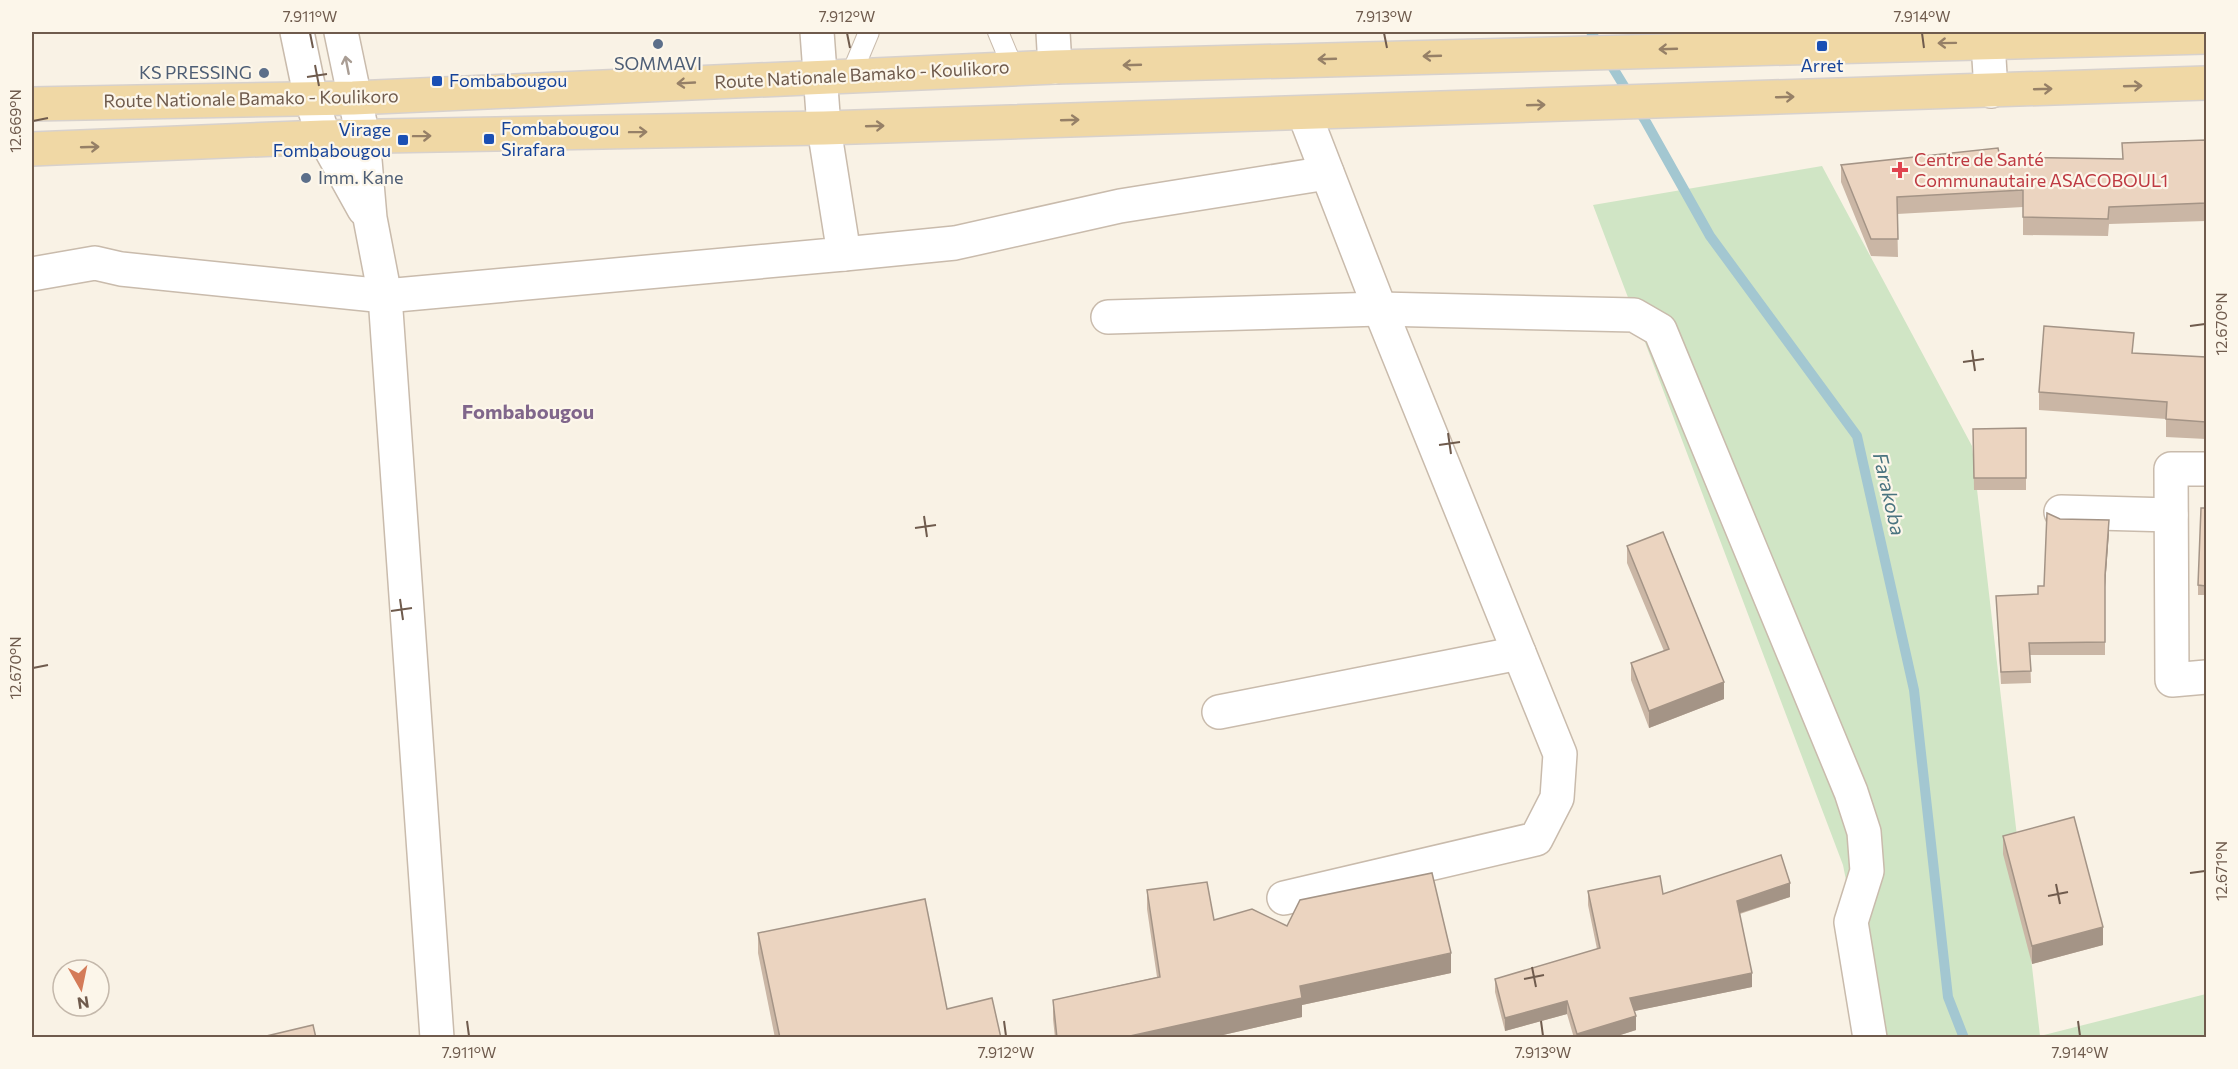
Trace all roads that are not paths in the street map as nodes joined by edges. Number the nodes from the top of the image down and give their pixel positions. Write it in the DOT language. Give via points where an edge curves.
graph roads {
  1 [pos="297,32"];
  2 [pos="341,32"];
  3 [pos="817,32"];
  4 [pos="869,32"];
  5 [pos="998,32"];
  6 [pos="1053,32"];
  7 [pos="1987,37"];
  8 [pos="2206,37"];
  9 [pos="1055,67"];
  10 [pos="1012,68"];
  11 [pos="836,76"];
  12 [pos="2206,83"];
  13 [pos="1991,91"];
  14 [pos="353,98"];
  15 [pos="311,99"];
  16 [pos="32,104"];
  17 [pos="1304,113"];
  18 [pos="824,128"];
  19 [pos="324,137"];
  20 [pos="363,137"];
  21 [pos="32,149"];
  22 [pos="1327,173"];
  23 [pos="370,218"];
  24 [pos="844,254"];
  25 [pos="32,274"];
  26 [pos="385,296"];
  27 [pos="1380,309"];
  28 [pos="1108,317"];
  29 [pos="2206,469"];
  30 [pos="2061,512"];
  31 [pos="2171,515"];
  32 [pos="1519,653"];
  33 [pos="2206,677"];
  34 [pos="1219,712"];
  35 [pos="1284,898"];
  36 [pos="436,1038"];
  37 [pos="1870,1038"];
  1 -- 15 [label="street"];
  14 -- 2 [label="street, one-way"];
  3 -- 11 [label="street"];
  4 -- 11 [label="lane"];
  5 -- 10 [label="lane"];
  6 -- 9 [label="street"];
  7 -- 8 [label="main road, Route Nationale Bamako - Koulikoro"];
  7 -- 9 [label="main road, Route Nationale Bamako - Koulikoro, one-way"];
  7 -- 13 [label="street"];
  9 -- 10 [label="main road, Route Nationale Bamako - Koulikoro"];
  10 -- 11 [label="main road, Route Nationale Bamako - Koulikoro"];
  11 -- 14 [label="main road, Route Nationale Bamako - Koulikoro, one-way"];
  11 -- 18 [label="street"];
  13 -- 12 [label="main road, one-way"];
  17 -- 13 [label="main road, one-way"];
  14 -- 15 [label="main road, Route Nationale Bamako - Koulikoro"];
  14 -- 20 [label="street"];
  15 -- 16 [label="main road, Route Nationale Bamako - Koulikoro"];
  15 -- 19 [label="street"];
  18 -- 17 [label="main road, one-way"];
  17 -- 22 [label="street"];
  20 -- 18 [label="main road, one-way"];
  18 -- 24 [label="street"];
  19 -- 20 [label="main road"];
  21 -- 19 [label="main road, one-way"];
  19 -- 23 [label="street"];
  20 -- 23 [label="street"];
  22 -- 24 [label="street" via="1120,206 955,243"];
  22 -- 27 [label="street"];
  23 -- 26 [label="street"];
  24 -- 26 [label="street"];
  25 -- 26 [label="street" via="95,263 121,269"];
  26 -- 36 [label="street"];
  27 -- 28 [label="street"];
  27 -- 32 [label="street"];
  27 -- 37 [label="street" via="1634,315 1660,330 1851,792 1864,832 1867,871 1851,922"];
  29 -- 31 [label="street" via="2171,469"];
  30 -- 31 [label="street"];
  31 -- 33 [label="street" via="2172,680"];
  32 -- 34 [label="street"];
  32 -- 35 [label="street" via="1560,754 1557,798 1536,839"];
}
